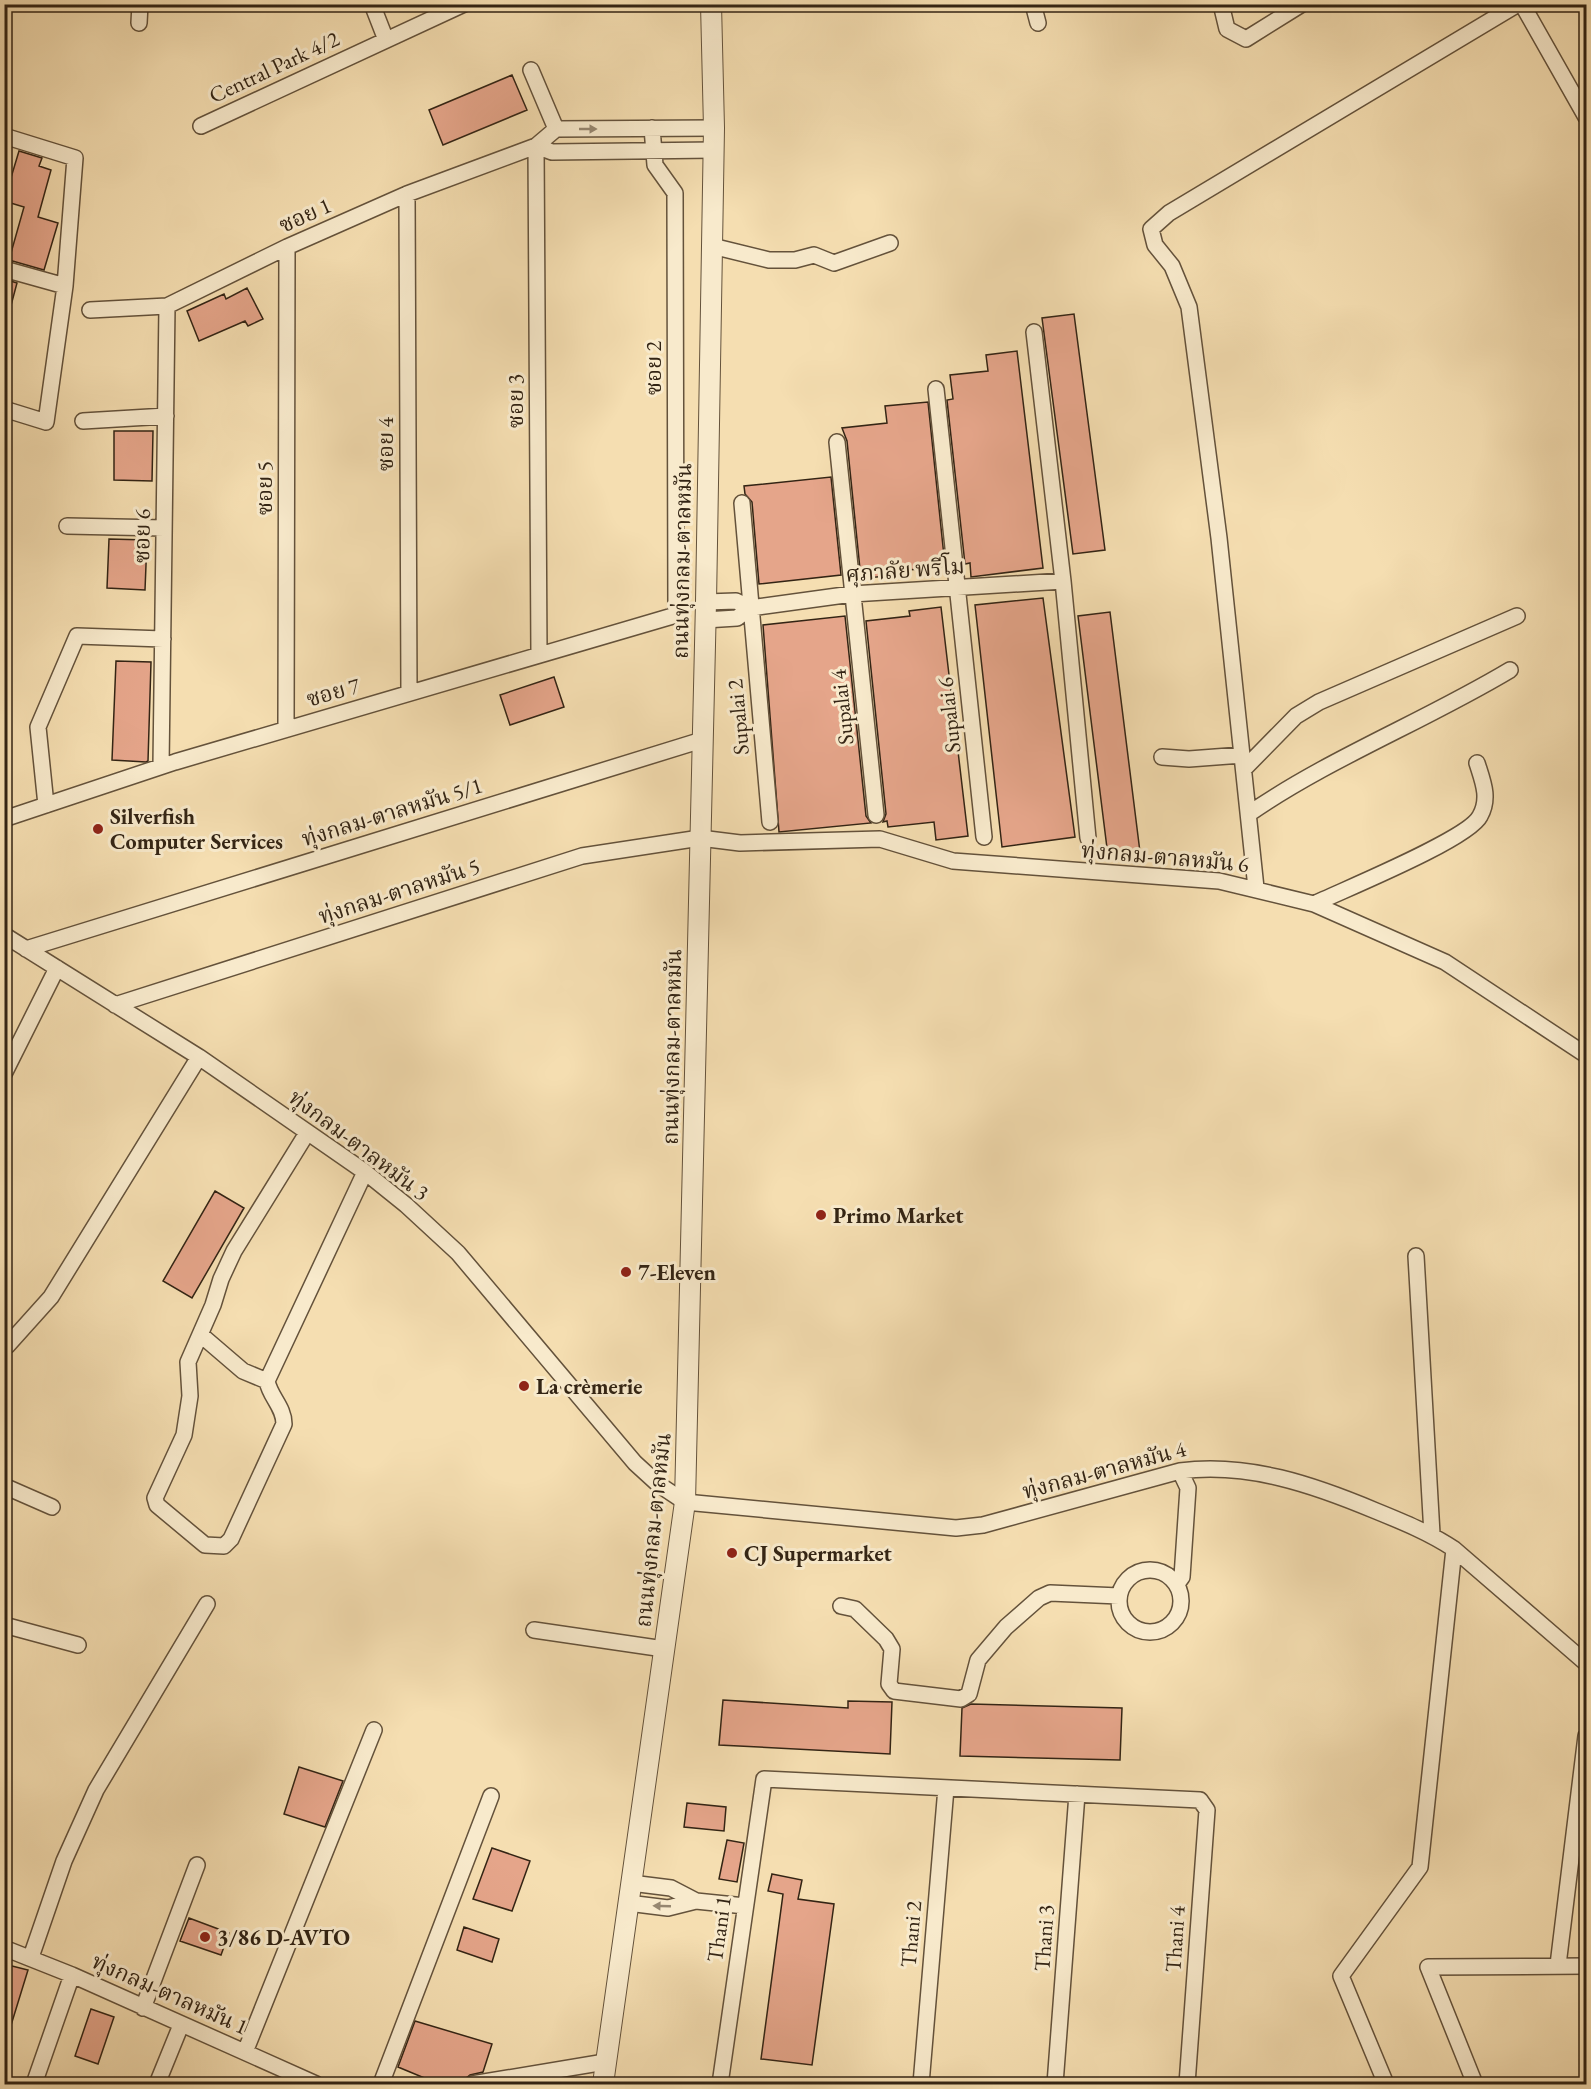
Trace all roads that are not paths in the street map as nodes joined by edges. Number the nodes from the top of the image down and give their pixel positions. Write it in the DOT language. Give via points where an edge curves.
graph roads {
  1 [pos="140,4"];
  2 [pos="372,4"];
  3 [pos="464,4"];
  4 [pos="711,4"];
  5 [pos="1033,4"];
  6 [pos="1221,4"];
  7 [pos="1302,4"];
  8 [pos="1520,4"];
  9 [pos="139,23"];
  10 [pos="1038,23"];
  11 [pos="386,40"];
  12 [pos="531,70"];
  13 [pos="1587,117"];
  14 [pos="201,126"];
  15 [pos="652,128"];
  16 [pos="714,128"];
  17 [pos="555,129"];
  18 [pos="4,136"];
  19 [pos="536,146"];
  20 [pos="654,150"];
  21 [pos="714,150"];
  22 [pos="407,194"];
  23 [pos="890,243"];
  24 [pos="712,246"];
  25 [pos="287,247"];
  26 [pos="4,269"];
  27 [pos="65,286"];
  28 [pos="167,306"];
  29 [pos="90,310"];
  30 [pos="1034,332"];
  31 [pos="936,389"];
  32 [pos="4,409"];
  33 [pos="166,416"];
  34 [pos="83,421"];
  35 [pos="837,442"];
  36 [pos="742,503"];
  37 [pos="67,526"];
  38 [pos="164,528"];
  39 [pos="1063,581"];
  40 [pos="959,589"];
  41 [pos="852,594"];
  42 [pos="750,608"];
  43 [pos="706,611"];
  44 [pos="676,615"];
  45 [pos="1517,616"];
  46 [pos="163,639"];
  47 [pos="539,655"];
  48 [pos="1510,670"];
  49 [pos="409,693"];
  50 [pos="286,729"];
  51 [pos="702,740"];
  52 [pos="1162,757"];
  53 [pos="1243,762"];
  54 [pos="1477,763"];
  55 [pos="161,766"];
  56 [pos="46,805"];
  57 [pos="1250,813"];
  58 [pos="876,815"];
  59 [pos="4,819"];
  60 [pos="770,822"];
  61 [pos="984,837"];
  62 [pos="700,838"];
  63 [pos="1088,838"];
  64 [pos="1256,888"];
  65 [pos="1314,904"];
  66 [pos="4,935"];
  67 [pos="26,949"];
  68 [pos="57,968"];
  69 [pos="115,1005"];
  70 [pos="1587,1055"];
  71 [pos="199,1057"];
  72 [pos="4,1074"];
  73 [pos="307,1133"];
  74 [pos="365,1172"];
  75 [pos="1416,1256"];
  76 [pos="201,1335"];
  77 [pos="7,1346"];
  78 [pos="267,1381"];
  79 [pos="1180,1471"];
  80 [pos="4,1486"];
  81 [pos="685,1502"];
  82 [pos="52,1507"];
  83 [pos="1432,1534"];
  84 [pos="1454,1549"];
  85 [pos="1177,1584"];
  86 [pos="1119,1596"];
  87 [pos="207,1604"];
  88 [pos="841,1606"];
  89 [pos="4,1625"];
  90 [pos="534,1630"];
  91 [pos="78,1645"];
  92 [pos="664,1649"];
  93 [pos="1587,1663"];
  94 [pos="374,1730"];
  95 [pos="1587,1736"];
  96 [pos="946,1788"];
  97 [pos="1077,1794"];
  98 [pos="491,1796"];
  99 [pos="197,1865"];
  100 [pos="631,1883"];
  101 [pos="696,1900"];
  102 [pos="628,1903"];
  103 [pos="745,1906"];
  104 [pos="4,1948"];
  105 [pos="31,1958"];
  106 [pos="1558,1965"];
  107 [pos="1587,1966"];
  108 [pos="72,1975"];
  109 [pos="143,2008"];
  110 [pos="181,2025"];
  111 [pos="245,2052"];
  112 [pos="605,2061"];
  113 [pos="289,2079"];
  114 [pos="34,2085"];
  115 [pos="157,2085"];
  116 [pos="316,2085"];
  117 [pos="381,2085"];
  118 [pos="472,2085"];
  119 [pos="603,2085"];
  120 [pos="720,2085"];
  121 [pos="921,2085"];
  122 [pos="1055,2085"];
  123 [pos="1187,2085"];
  124 [pos="1386,2085"];
  125 [pos="1475,2085"];
  1 -- 9 [label="street"];
  2 -- 11 [label="street"];
  3 -- 11 [label="street, Central Park 4/2"];
  4 -- 16 [label="street, ถนนทุ่งกลม-ตาลหมัน"];
  5 -- 10 [label="street"];
  6 -- 7 [label="street" via="1227,29 1246,39"];
  8 -- 13 [label="street"];
  8 -- 53 [label="street" via="1169,213 1152,229 1155,245 1172,266 1189,306"];
  11 -- 14 [label="street, Central Park 4/2"];
  12 -- 17 [label="street"];
  15 -- 16 [label="street"];
  17 -- 15 [label="street, one-way"];
  15 -- 20 [label="street, ซอย 2"];
  16 -- 21 [label="street, ถนนทุ่งกลม-ตาลหมัน"];
  17 -- 19 [label="street, ซอย 1"];
  18 -- 27 [label="street" via="75,158"];
  19 -- 20 [label="street" via="552,152"];
  19 -- 22 [label="street, ซอย 1"];
  19 -- 47 [label="street, ซอย 3"];
  20 -- 21 [label="street"];
  20 -- 44 [label="street, ซอย 2" via="655,165 675,193"];
  21 -- 24 [label="street, ถนนทุ่งกลม-ตาลหมัน"];
  22 -- 25 [label="street, ซอย 1"];
  22 -- 49 [label="street, ซอย 4"];
  23 -- 24 [label="street" via="834,263 814,255 769,260"];
  24 -- 43 [label="street, ถนนทุ่งกลม-ตาลหมัน"];
  25 -- 28 [label="street, ซอย 1"];
  25 -- 50 [label="street, ซอย 5"];
  26 -- 27 [label="street"];
  27 -- 32 [label="street" via="46,422"];
  28 -- 29 [label="street, ซอย 1"];
  28 -- 33 [label="street, ซอย 6"];
  30 -- 39 [label="street"];
  31 -- 40 [label="street, Supalai 6"];
  33 -- 34 [label="street"];
  33 -- 38 [label="street, ซอย 6"];
  35 -- 41 [label="street, Supalai 4"];
  36 -- 42 [label="street, Supalai 2"];
  37 -- 38 [label="street"];
  38 -- 46 [label="street, ซอย 6"];
  39 -- 40 [label="street, ศุภาลัย พรีโม"];
  39 -- 63 [label="street"];
  40 -- 41 [label="street, ศุภาลัย พรีโม"];
  40 -- 61 [label="street, Supalai 6"];
  41 -- 42 [label="street, ศุภาลัย พรีโม"];
  41 -- 58 [label="street, Supalai 4"];
  42 -- 43 [label="street, ศุภาลัย พรีโม" via="736,602"];
  42 -- 60 [label="street, Supalai 2"];
  43 -- 51 [label="street, ถนนทุ่งกลม-ตาลหมัน"];
  44 -- 47 [label="street, ซอย 7"];
  45 -- 53 [label="street" via="1318,702"];
  46 -- 55 [label="street, ซอย 6"];
  46 -- 56 [label="street" via="77,636 38,727"];
  47 -- 49 [label="street, ซอย 7"];
  48 -- 57 [label="street" via="1455,703 1292,784"];
  49 -- 50 [label="street, ซอย 7"];
  50 -- 55 [label="street, ซอย 7"];
  51 -- 62 [label="street, ถนนทุ่งกลม-ตาลหมัน"];
  51 -- 67 [label="street, ทุ่งกลม-ตาลหมัน 5/1"];
  52 -- 53 [label="street"];
  53 -- 57 [label="street"];
  54 -- 65 [label="street" via="1486,794 1479,819 1470,828"];
  55 -- 56 [label="street, ซอย 7"];
  56 -- 59 [label="street, ซอย 7"];
  57 -- 64 [label="street"];
  62 -- 64 [label="street, ทุ่งกลม-ตาลหมัน 6" via="770,843 880,839 953,861 1219,881"];
  62 -- 69 [label="street, ทุ่งกลม-ตาลหมัน 5" via="582,856"];
  62 -- 81 [label="street, ถนนทุ่งกลม-ตาลหมัน"];
  64 -- 65 [label="street, ทุ่งกลม-ตาลหมัน 6"];
  65 -- 70 [label="street, ทุ่งกลม-ตาลหมัน 6" via="1445,962"];
  66 -- 67 [label="street, ทุ่งกลม-ตาลหมัน 3"];
  67 -- 68 [label="street, ทุ่งกลม-ตาลหมัน 3"];
  68 -- 69 [label="street, ทุ่งกลม-ตาลหมัน 3"];
  68 -- 72 [label="street"];
  69 -- 71 [label="street, ทุ่งกลม-ตาลหมัน 3"];
  71 -- 73 [label="street, ทุ่งกลม-ตาลหมัน 3"];
  71 -- 77 [label="street" via="51,1297"];
  73 -- 74 [label="street, ทุ่งกลม-ตาลหมัน 3"];
  73 -- 76 [label="street" via="234,1251"];
  74 -- 78 [label="street"];
  74 -- 81 [label="street, ทุ่งกลม-ตาลหมัน 3" via="458,1253 635,1462"];
  75 -- 83 [label="street"];
  76 -- 78 [label="street" via="243,1371"];
  76 -- 78 [label="street" via="188,1362 190,1396 184,1435 155,1498 157,1505 205,1545 224,1546 231,1539 284,1424 284,1415"];
  79 -- 81 [label="street, ทุ่งกลม-ตาลหมัน 4" via="983,1526 956,1528"];
  79 -- 83 [label="street, ทุ่งกลม-ตาลหมัน 4" via="1203,1468 1258,1473 1324,1489"];
  79 -- 85 [label="street" via="1188,1488 1182,1576"];
  80 -- 82 [label="street"];
  81 -- 92 [label="street, ถนนทุ่งกลม-ตาลหมัน"];
  83 -- 84 [label="street, ทุ่งกลม-ตาลหมัน 4"];
  84 -- 93 [label="street, ทุ่งกลม-ตาลหมัน 4"];
  84 -- 124 [label="street" via="1420,1867 1341,1976"];
  85 -- 86 [label="street" via="1156,1570 1143,1570 1131,1576"];
  85 -- 86 [label="street" via="1181,1607 1168,1626 1157,1631 1134,1628 1125,1620"];
  86 -- 88 [label="street" via="1050,1593 1039,1598 1006,1627 978,1660 969,1694 961,1700 894,1691 889,1684 892,1649 886,1639 855,1609"];
  87 -- 105 [label="street" via="96,1790 64,1861"];
  89 -- 91 [label="street"];
  90 -- 92 [label="street"];
  92 -- 100 [label="street, ถนนทุ่งกลม-ตาลหมัน"];
  94 -- 111 [label="street"];
  95 -- 106 [label="street"];
  96 -- 97 [label="street"];
  96 -- 103 [label="street, Thani 1" via="764,1779"];
  96 -- 121 [label="street, Thani 2"];
  97 -- 122 [label="street, Thani 3"];
  97 -- 123 [label="street, Thani 4" via="1200,1800 1207,1810"];
  98 -- 117 [label="street"];
  99 -- 109 [label="street"];
  100 -- 101 [label="street" via="671,1888"];
  100 -- 102 [label="street, ถนนทุ่งกลม-ตาลหมัน"];
  101 -- 102 [label="street, one-way" via="668,1908"];
  101 -- 103 [label="street"];
  102 -- 112 [label="street, ถนนทุ่งกลม-ตาลหมัน"];
  103 -- 120 [label="street, Thani 1"];
  104 -- 105 [label="street, ทุ่งกลม-ตาลหมัน 1"];
  105 -- 108 [label="street, ทุ่งกลม-ตาลหมัน 1"];
  106 -- 107 [label="street"];
  106 -- 125 [label="street" via="1428,1967"];
  108 -- 109 [label="street, ทุ่งกลม-ตาลหมัน 1"];
  108 -- 114 [label="street"];
  109 -- 110 [label="street, ทุ่งกลม-ตาลหมัน 1"];
  110 -- 111 [label="street, ทุ่งกลม-ตาลหมัน 1"];
  110 -- 115 [label="street"];
  111 -- 113 [label="street, ทุ่งกลม-ตาลหมัน 1"];
  112 -- 118 [label="street"];
  112 -- 119 [label="street, ถนนทุ่งกลม-ตาลหมัน"];
  113 -- 116 [label="street, ทุ่งกลม-ตาลหมัน 1"];
}
